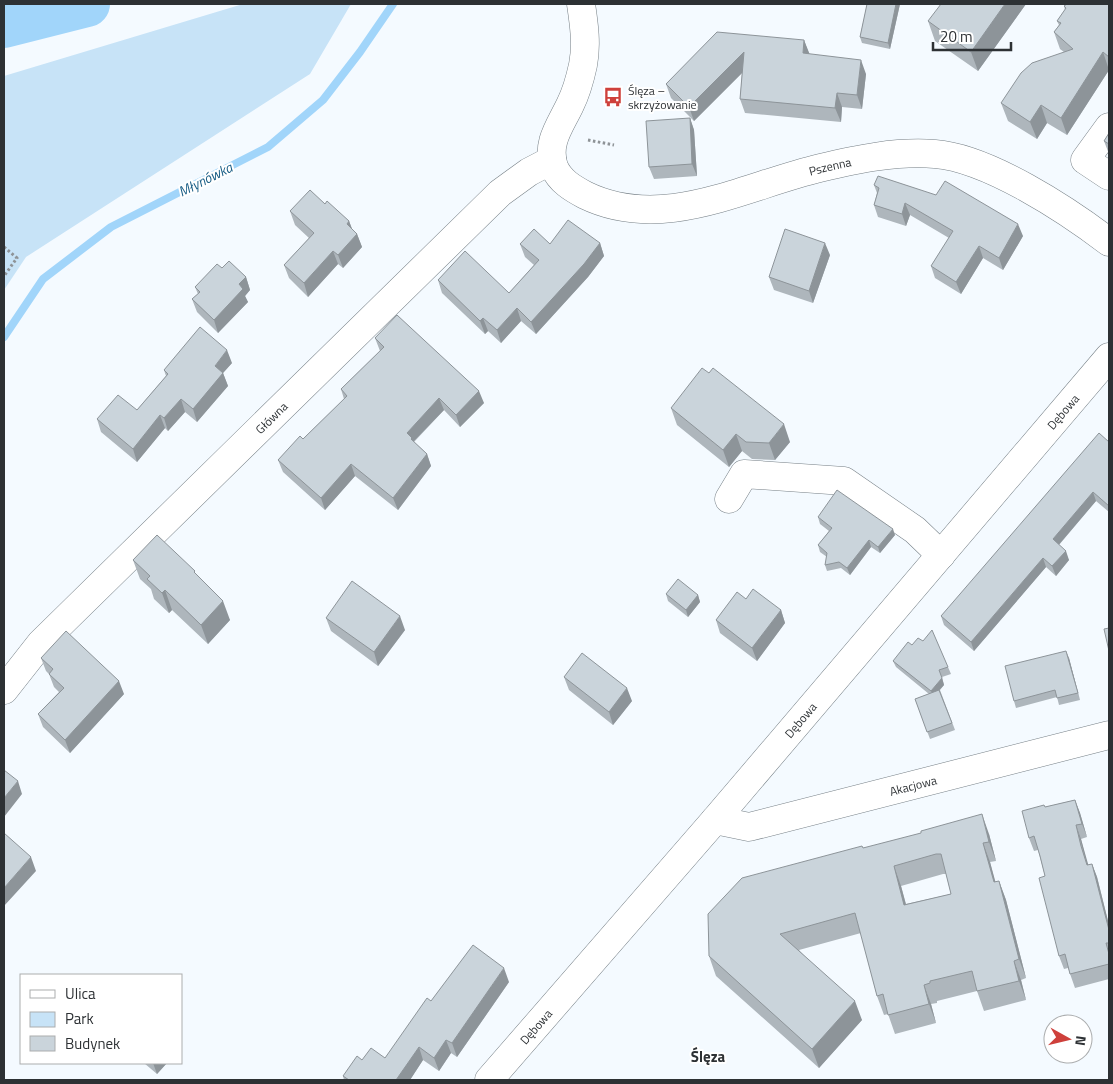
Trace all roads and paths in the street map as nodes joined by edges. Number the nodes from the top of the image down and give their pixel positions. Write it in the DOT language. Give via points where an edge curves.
graph roads {
  1 [pos="581,4"];
  2 [pos="1109,127"];
  3 [pos="588,140"];
  4 [pos="614,145"];
  5 [pos="552,160"];
  6 [pos="1109,176"];
  7 [pos="1109,242"];
  8 [pos="4,247"];
  9 [pos="4,276"];
  10 [pos="1109,357"];
  11 [pos="729,499"];
  12 [pos="942,555"];
  13 [pos="4,690"];
  14 [pos="1109,734"];
  15 [pos="715,820"];
  16 [pos="489,1080"];
  1 -- 5 [label="street" via="584,64 553,138"];
  2 -- 6 [label="street" via="1085,160"];
  3 -- 4 [label="path"];
  5 -- 7 [label="street, Pszenna" via="568,185 595,200 632,208 672,208 705,203 818,168 897,154 938,154 971,161 1021,184"];
  5 -- 13 [label="street, Główna" via="500,193 41,643"];
  8 -- 9 [label="path" via="17,258"];
  10 -- 12 [label="street, Dębowa"];
  11 -- 12 [label="street" via="744,474 844,481 915,530"];
  12 -- 15 [label="street, Dębowa"];
  14 -- 15 [label="street, Akacjowa" via="749,827"];
  15 -- 16 [label="street, Dębowa"];
}
